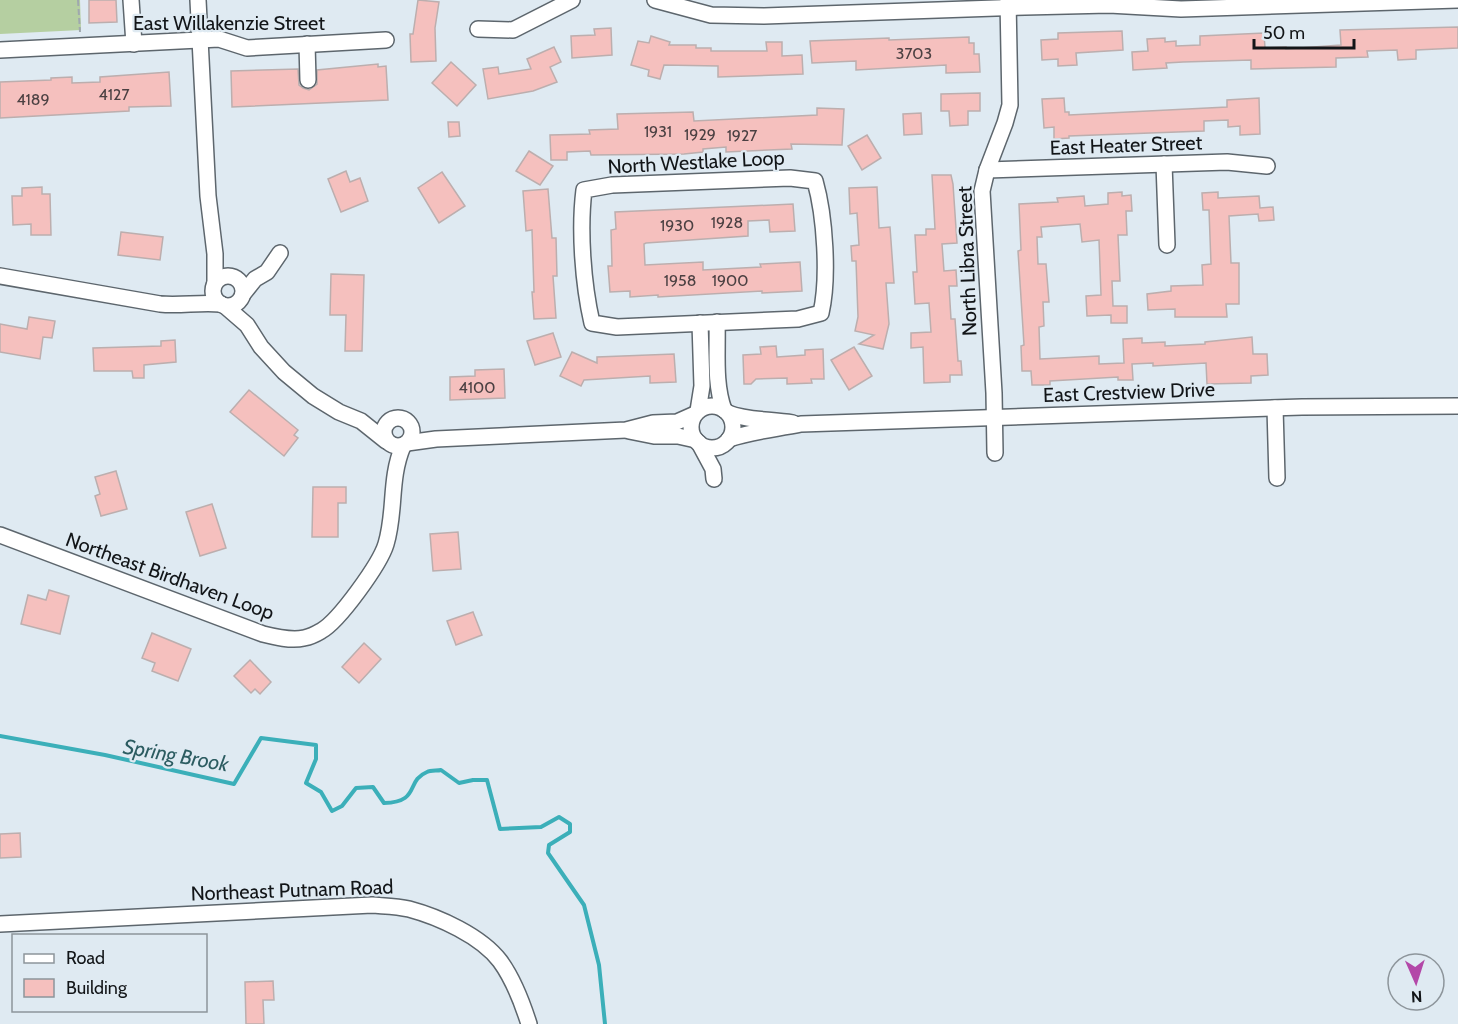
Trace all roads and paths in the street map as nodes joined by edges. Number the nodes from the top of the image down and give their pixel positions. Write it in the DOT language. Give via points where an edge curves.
graph roads {
  1 [pos="78,0"];
  2 [pos="131,0"];
  3 [pos="198,0"];
  4 [pos="572,0"];
  5 [pos="655,0"];
  6 [pos="1458,0"];
  7 [pos="1428,1"];
  8 [pos="1008,4"];
  9 [pos="478,29"];
  10 [pos="80,32"];
  11 [pos="386,40"];
  12 [pos="200,41"];
  13 [pos="134,44"];
  14 [pos="307,45"];
  15 [pos="0,50"];
  16 [pos="308,80"];
  17 [pos="1164,164"];
  18 [pos="1267,166"];
  19 [pos="987,170"];
  20 [pos="1167,245"];
  21 [pos="280,253"];
  22 [pos="215,254"];
  23 [pos="0,276"];
  24 [pos="234,277"];
  25 [pos="255,279"];
  26 [pos="214,285"];
  27 [pos="242,297"];
  28 [pos="195,303"];
  29 [pos="223,305"];
  30 [pos="717,322"];
  31 [pos="700,323"];
  32 [pos="247,325"];
  33 [pos="1458,406"];
  34 [pos="1275,408"];
  35 [pos="726,411"];
  36 [pos="697,413"];
  37 [pos="994,417"];
  38 [pos="361,421"];
  39 [pos="389,421"];
  40 [pos="801,424"];
  41 [pos="411,427"];
  42 [pos="626,430"];
  43 [pos="435,439"];
  44 [pos="727,441"];
  45 [pos="698,442"];
  46 [pos="396,443"];
  47 [pos="995,453"];
  48 [pos="1277,478"];
  49 [pos="0,535"];
  50 [pos="0,924"];
  51 [pos="529,1024"];
  1 -- 10 [label="path"];
  2 -- 13 [label="street"];
  3 -- 12 [label="street"];
  4 -- 9 [label="street" via="513,30"];
  5 -- 8 [label="street" via="711,15 764,16"];
  6 -- 7 [label="street"];
  7 -- 8 [label="street" via="1182,9"];
  8 -- 19 [label="street, North Libra Street" via="1010,105"];
  11 -- 14 [label="street, East Willakenzie Street"];
  12 -- 13 [label="street, East Willakenzie Street"];
  12 -- 14 [label="street, East Willakenzie Street" via="224,40 242,48"];
  12 -- 22 [label="street"];
  13 -- 15 [label="street, East Willakenzie Street"];
  14 -- 16 [label="street"];
  17 -- 18 [label="street, East Heater Street"];
  17 -- 19 [label="street, East Heater Street"];
  17 -- 20 [label="street"];
  19 -- 37 [label="street, North Libra Street" via="982,191"];
  21 -- 25 [label="street" via="267,272"];
  22 -- 24 [label="street"];
  22 -- 26 [label="street"];
  23 -- 28 [label="street" via="160,304"];
  24 -- 25 [label="street"];
  24 -- 26 [label="street" via="222,277"];
  24 -- 27 [label="street" via="243,285"];
  25 -- 27 [label="street"];
  26 -- 28 [label="street"];
  26 -- 29 [label="street" via="214,297"];
  27 -- 29 [label="street" via="234,305"];
  27 -- 32 [label="street"];
  28 -- 29 [label="street"];
  29 -- 32 [label="street"];
  30 -- 31 [label="street, North Westlake Loop"];
  30 -- 31 [label="street, North Westlake Loop" via="798,319 821,313 826,292 821,202 814,181 731,180 612,185 584,190 582,222 592,323 617,327"];
  30 -- 35 [label="street" via="719,391"];
  31 -- 36 [label="street" via="702,386"];
  32 -- 38 [label="street" via="284,372 313,396"];
  33 -- 34 [label="street, East Crestview Drive"];
  34 -- 37 [label="street, East Crestview Drive"];
  34 -- 48 [label="street"];
  35 -- 36 [label="street" via="711,406"];
  35 -- 40 [label="street, East Crestview Drive" via="746,419"];
  35 -- 44 [label="street" via="733,426"];
  36 -- 42 [label="street" via="677,422"];
  36 -- 45 [label="street" via="691,428"];
  37 -- 40 [label="street, East Crestview Drive"];
  37 -- 47 [label="street, North Libra Street"];
  38 -- 39 [label="street"];
  38 -- 46 [label="street"];
  39 -- 41 [label="street" via="402,418"];
  39 -- 46 [label="street" via="383,433"];
  40 -- 44 [label="street, East Crestview Drive" via="746,433"];
  41 -- 43 [label="street"];
  41 -- 46 [label="street" via="412,436"];
  42 -- 43 [label="street"];
  42 -- 45 [label="street"];
  43 -- 46 [label="street"];
  44 -- 45 [label="street" via="713,447"];
  44 -- 45 [label="street" via="714,474"];
  46 -- 49 [label="street, Northeast Birdhaven Loop" via="386,546 336,618 321,631 303,638 263,634"];
  50 -- 51 [label="street, Northeast Putnam Road" via="372,905 407,908 476,939 500,960 518,992"];
}
